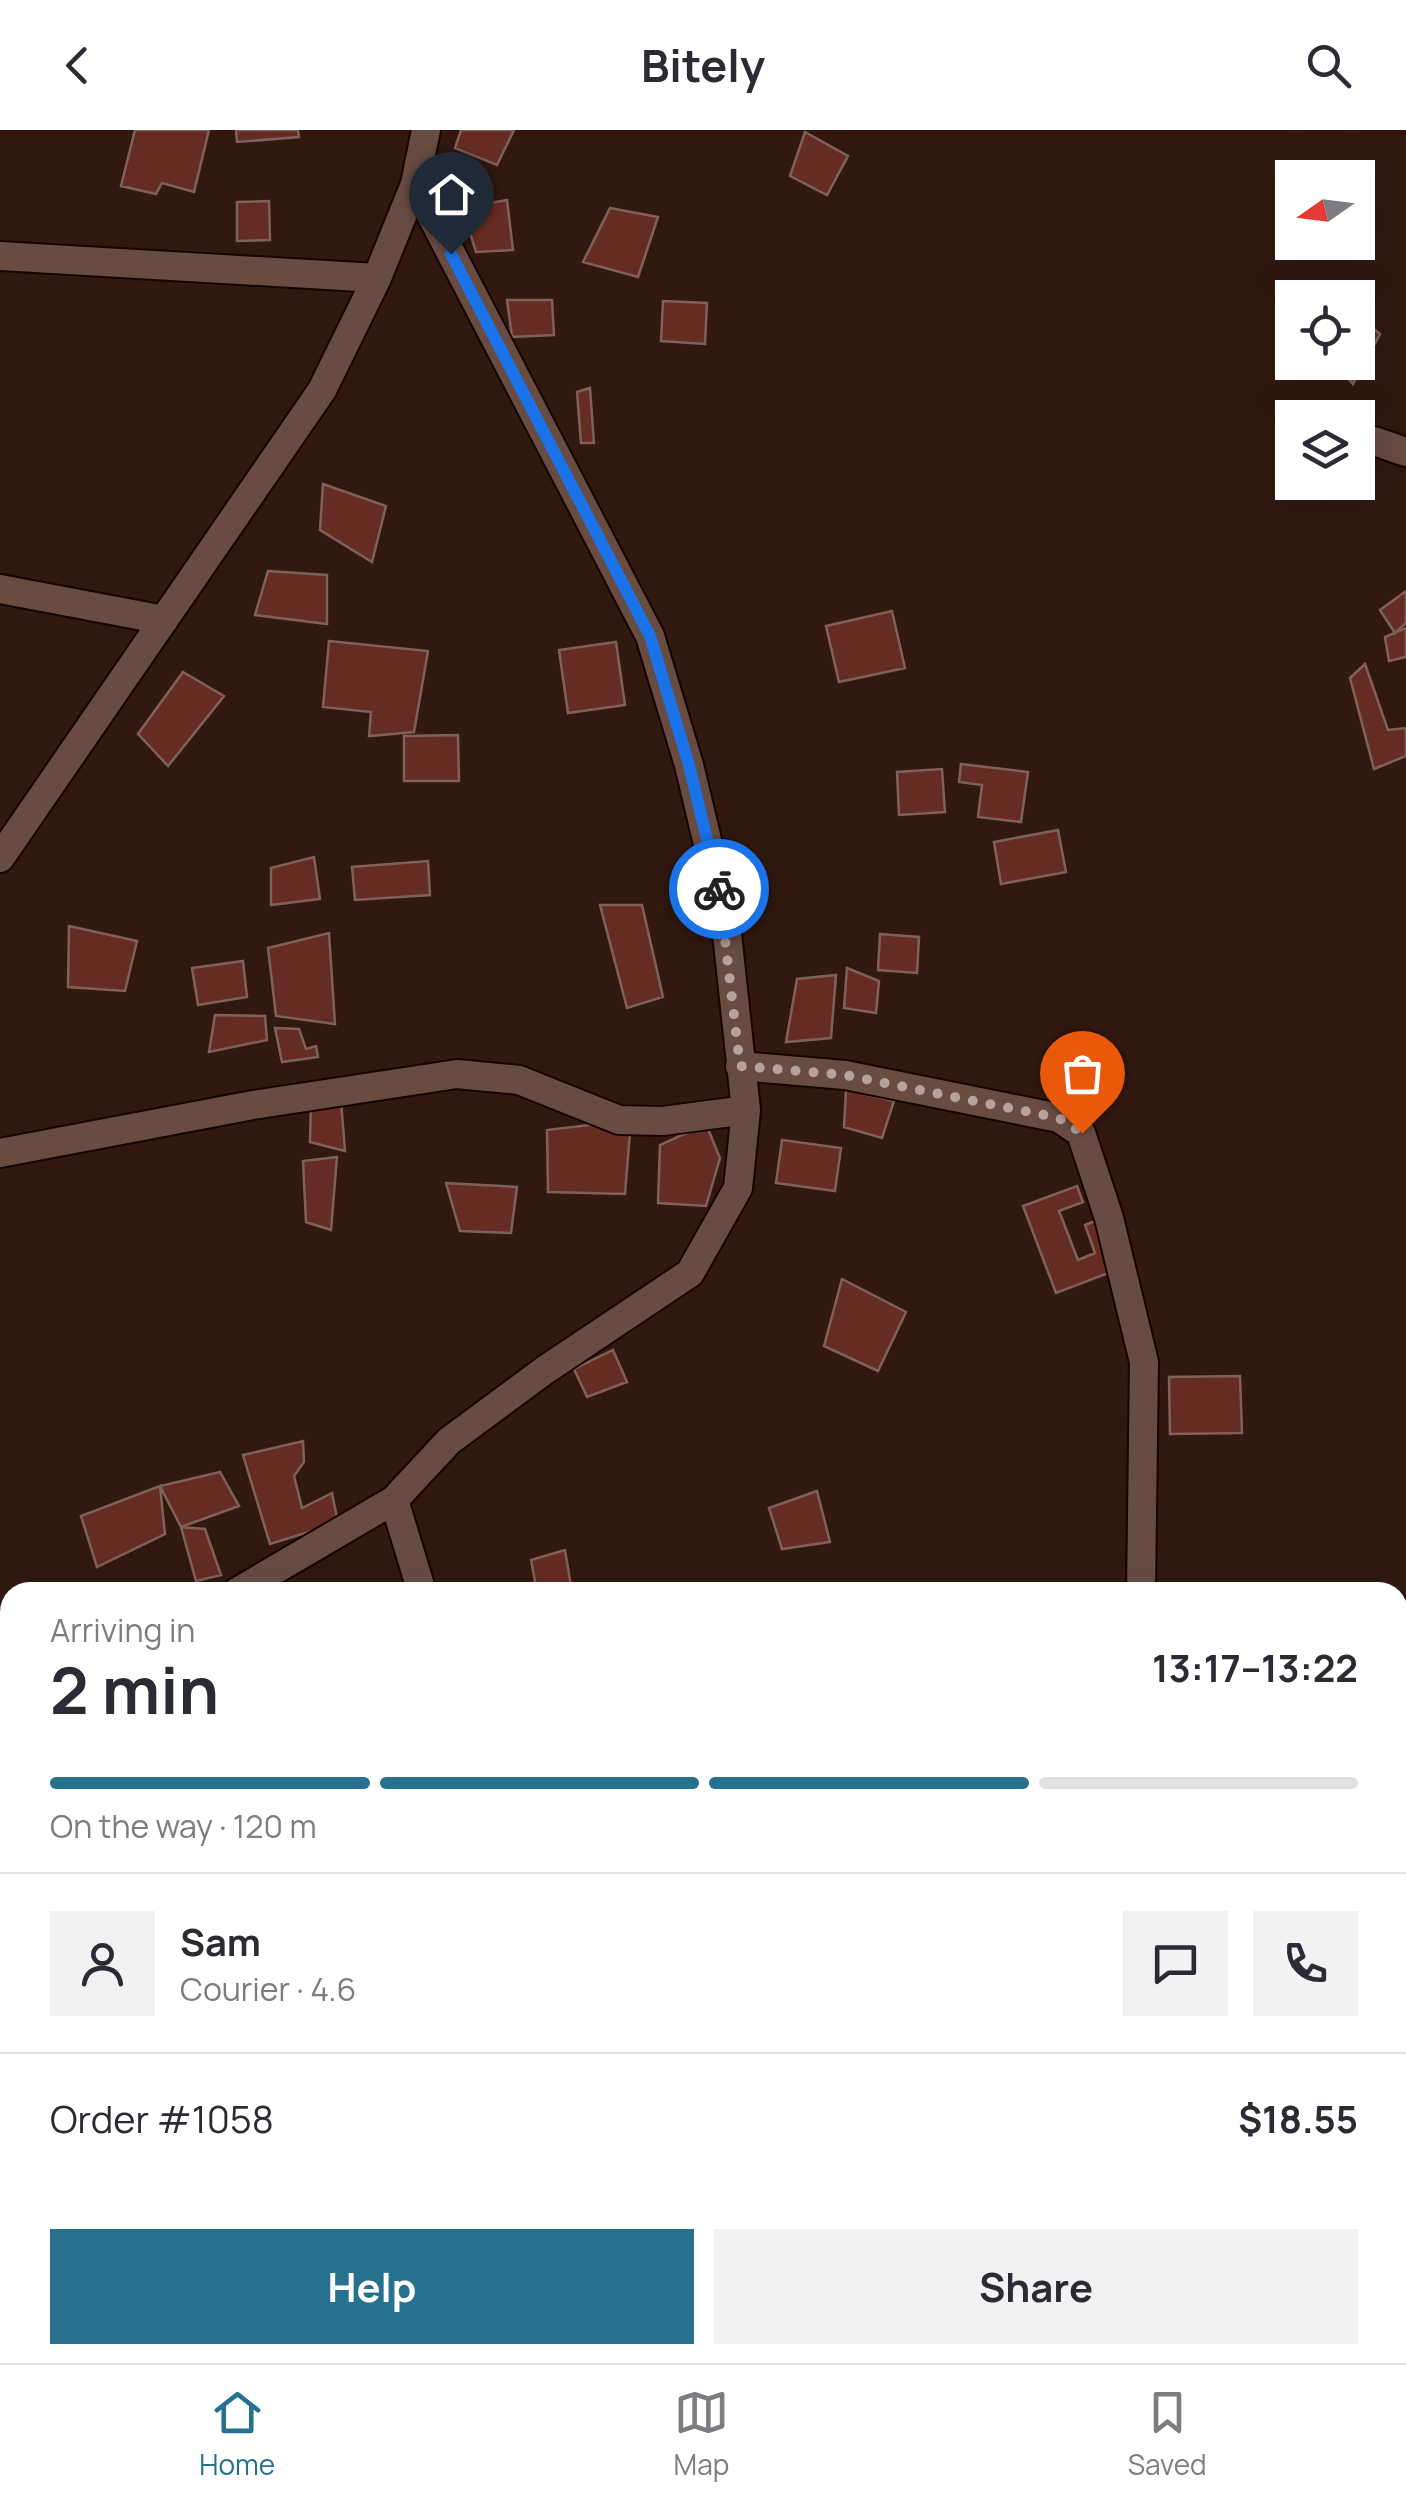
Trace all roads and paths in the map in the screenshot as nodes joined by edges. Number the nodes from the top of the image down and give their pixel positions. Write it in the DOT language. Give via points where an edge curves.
graph roads {
  1 [pos="426,130"];
  2 [pos="415,184"];
  3 [pos="0,256"];
  4 [pos="377,278"];
  5 [pos="1375,440"];
  6 [pos="1406,452"];
  7 [pos="0,590"];
  8 [pos="164,620"];
  9 [pos="0,858"];
  10 [pos="740,1066"];
  11 [pos="746,1110"];
  12 [pos="0,1154"];
  13 [pos="394,1500"];
  14 [pos="255,1582"];
  15 [pos="419,1582"];
  16 [pos="1141,1582"];
  1 -- 2 [label="street"];
  2 -- 4 [label="street"];
  2 -- 10 [label="street" via="650,636 725,915"];
  3 -- 4 [label="street"];
  4 -- 8 [label="street" via="322,390"];
  5 -- 6 [label="street"];
  7 -- 8 [label="street"];
  8 -- 9 [label="street"];
  10 -- 11 [label="street"];
  10 -- 16 [label="street" via="845,1075 1059,1118 1082,1133 1144,1362"];
  11 -- 12 [label="street" via="619,1120 519,1080 457,1074"];
  11 -- 13 [label="street" via="738,1188 690,1273 449,1441"];
  13 -- 14 [label="street"];
  13 -- 15 [label="street"];
}
